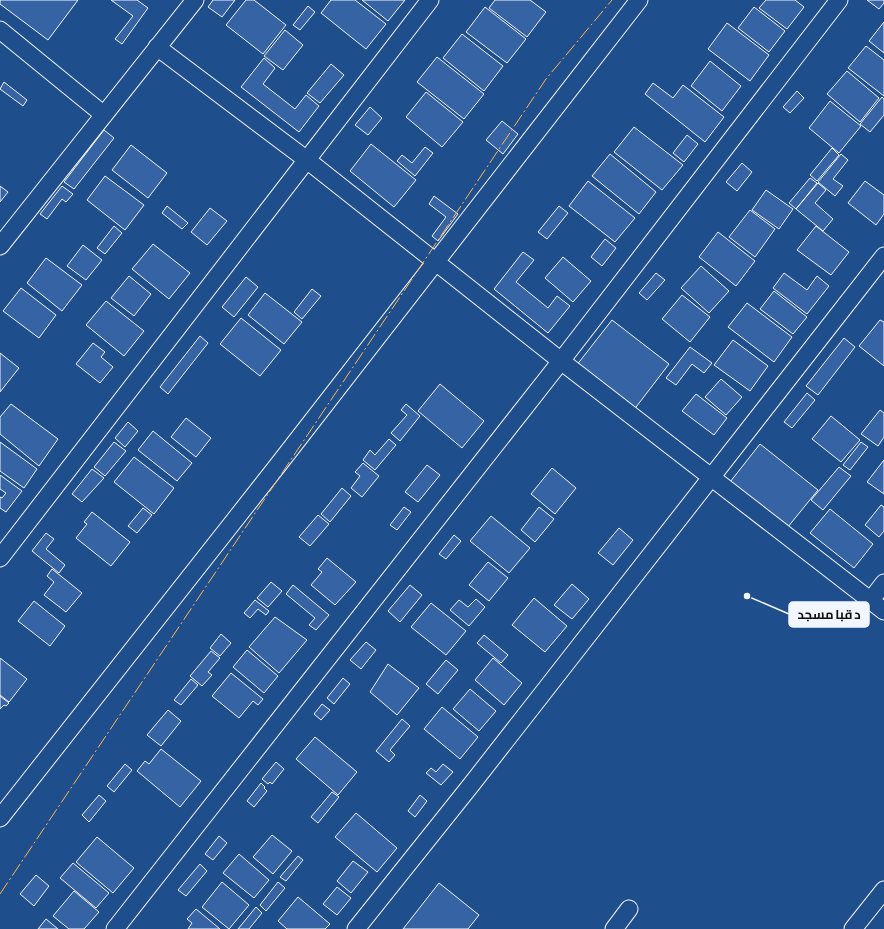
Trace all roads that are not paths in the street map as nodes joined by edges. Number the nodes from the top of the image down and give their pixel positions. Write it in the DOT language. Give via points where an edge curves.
graph roads {
  1 [pos="195,0"];
  2 [pos="430,0"];
  3 [pos="639,0"];
  4 [pos="839,0"];
  5 [pos="0,30"];
  6 [pos="157,47"];
  7 [pos="104,115"];
  8 [pos="307,160"];
  9 [pos="0,246"];
  10 [pos="884,256"];
  11 [pos="436,262"];
  12 [pos="562,361"];
  13 [pos="710,477"];
  14 [pos="0,558"];
  15 [pos="884,583"];
  16 [pos="871,600"];
  17 [pos="884,611"];
  18 [pos="0,818"];
  19 [pos="884,890"];
  20 [pos="629,909"];
  21 [pos="115,929"];
  22 [pos="356,929"];
  23 [pos="614,929"];
  24 [pos="854,929"];
  1 -- 6 [label="street"];
  2 -- 8 [label="street"];
  3 -- 11 [label="street"];
  4 -- 12 [label="street"];
  5 -- 7 [label="street"];
  6 -- 7 [label="street"];
  6 -- 8 [label="street"];
  7 -- 9 [label="street"];
  8 -- 11 [label="street"];
  8 -- 14 [label="street"];
  10 -- 13 [label="street"];
  11 -- 12 [label="street"];
  11 -- 18 [label="street"];
  12 -- 13 [label="street"];
  12 -- 21 [label="street"];
  13 -- 16 [label="street"];
  13 -- 22 [label="street" via="471,786"];
  15 -- 16 [label="street"];
  16 -- 17 [label="street"];
  19 -- 24 [label="street"];
  20 -- 23 [label="street"];
}
